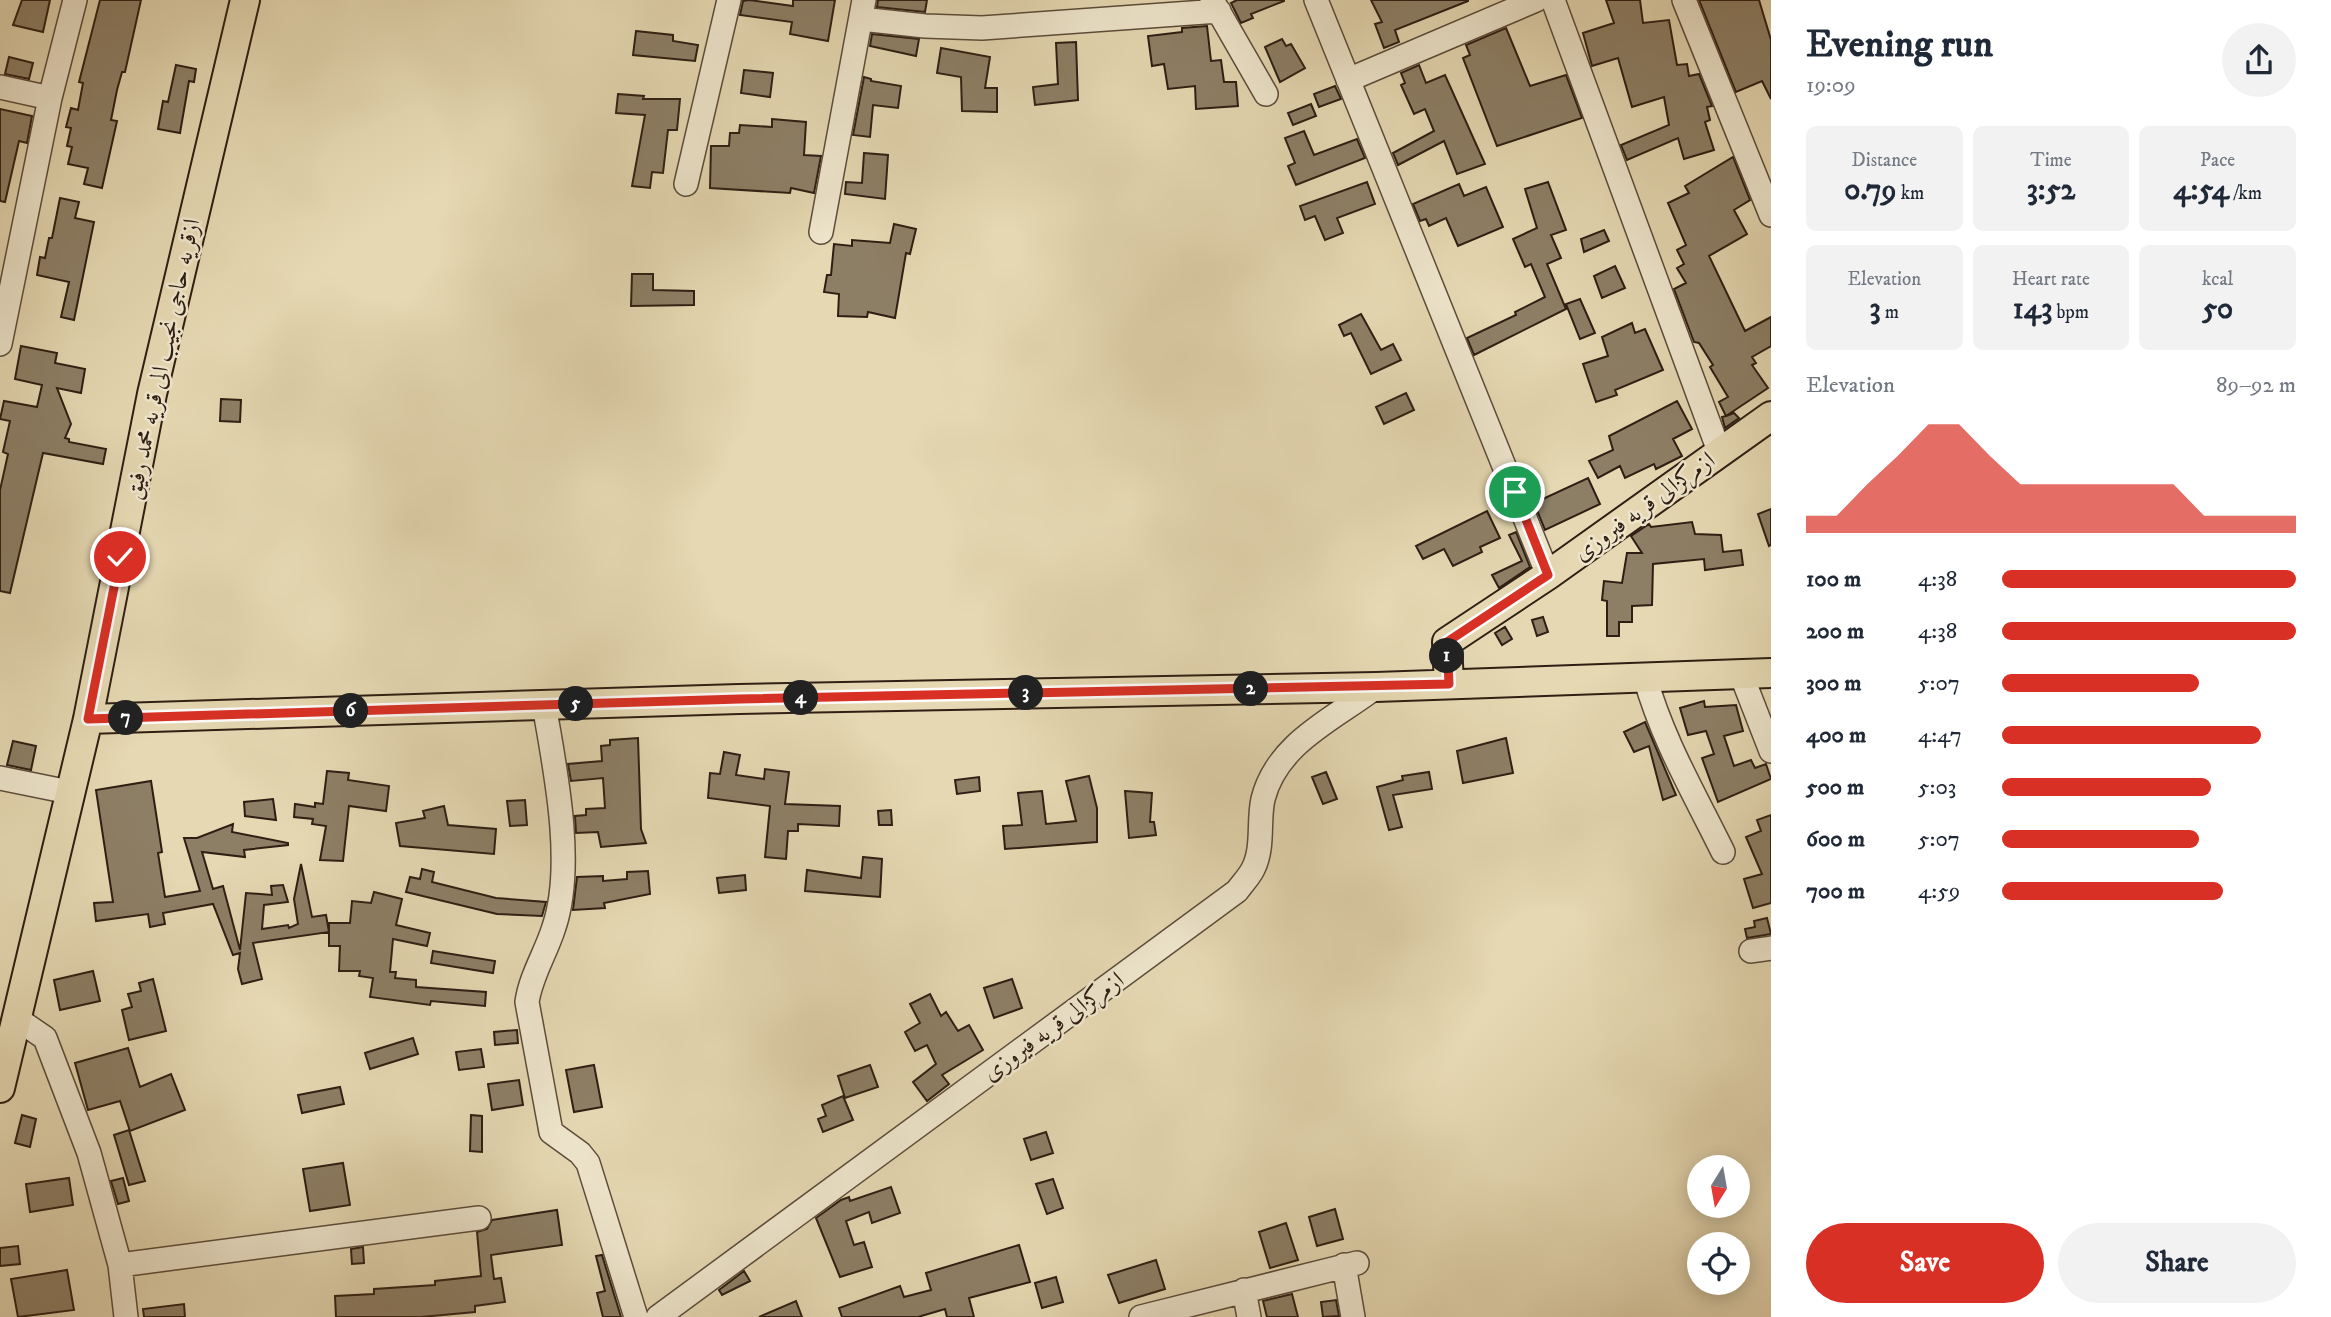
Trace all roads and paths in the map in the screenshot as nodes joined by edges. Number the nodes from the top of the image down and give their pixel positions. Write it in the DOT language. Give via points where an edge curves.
graph roads {
  1 [pos="75,0"];
  2 [pos="245,0"];
  3 [pos="729,0"];
  4 [pos="1316,0"];
  5 [pos="1536,0"];
  6 [pos="1553,0"];
  7 [pos="1684,0"];
  8 [pos="1215,6"];
  9 [pos="862,9"];
  10 [pos="1348,80"];
  11 [pos="0,87"];
  12 [pos="1266,94"];
  13 [pos="50,98"];
  14 [pos="686,184"];
  15 [pos="1771,215"];
  16 [pos="821,232"];
  17 [pos="3,318"];
  18 [pos="0,344"];
  19 [pos="1771,416"];
  20 [pos="1719,451"];
  21 [pos="1548,575"];
  22 [pos="1771,673"];
  23 [pos="1741,674"];
  24 [pos="1645,677"];
  25 [pos="1449,684"];
  26 [pos="1376,687"];
  27 [pos="544,705"];
  28 [pos="88,719"];
  29 [pos="1771,751"];
  30 [pos="0,778"];
  31 [pos="69,792"];
  32 [pos="1723,852"];
  33 [pos="8,1036"];
  34 [pos="0,1088"];
  35 [pos="479,1218"];
  36 [pos="120,1265"];
  37 [pos="1244,1290"];
  38 [pos="126,1317"];
  39 [pos="636,1317"];
  40 [pos="658,1317"];
  41 [pos="1142,1317"];
  42 [pos="1248,1317"];
  43 [pos="1353,1317"];
  1 -- 13 [label="street"];
  2 -- 28 [label="main road, ازقریه حاجی نجیب الی قریه محمد رفیق" via="152,394"];
  3 -- 14 [label="street"];
  4 -- 10 [label="street"];
  5 -- 10 [label="street"];
  6 -- 20 [label="street"];
  7 -- 15 [label="street"];
  8 -- 9 [label="street" via="982,28"];
  8 -- 12 [label="street"];
  9 -- 16 [label="street"];
  10 -- 21 [label="street"];
  11 -- 13 [label="street"];
  13 -- 17 [label="street"];
  17 -- 18 [label="street"];
  19 -- 20 [label="main road, ازمرکزالی قریه فیروزی"];
  20 -- 21 [label="main road, ازمرکزالی قریه فیروزی"];
  21 -- 25 [label="main road, ازمرکزالی قریه فیروزی" via="1447,642"];
  22 -- 23 [label="main road"];
  23 -- 24 [label="main road"];
  23 -- 29 [label="street"];
  24 -- 25 [label="main road"];
  24 -- 32 [label="street" via="1675,755"];
  25 -- 26 [label="main road"];
  26 -- 27 [label="main road"];
  26 -- 40 [label="street, ازمرکزالی قریه فیروزی" via="1285,754 1263,798 1254,869 1237,891"];
  27 -- 28 [label="main road"];
  27 -- 39 [label="street" via="558,777 562,851 555,927 527,1002 551,1132 588,1163"];
  28 -- 31 [label="main road, ازقریه حاجی نجیب الی قریه محمد رفیق"];
  30 -- 31 [label="street"];
  31 -- 33 [label="main road, ازقریه حاجی نجیب الی قریه محمد رفیق"];
  33 -- 34 [label="main road, ازقریه حاجی نجیب الی قریه محمد رفیق"];
  33 -- 36 [label="street" via="40,1032 45,1038 89,1153"];
  35 -- 36 [label="street"];
  36 -- 38 [label="street"];
  37 -- 41 [label="street"];
  37 -- 42 [label="street"];
  37 -- 43 [label="street" via="1350,1264"];
}
